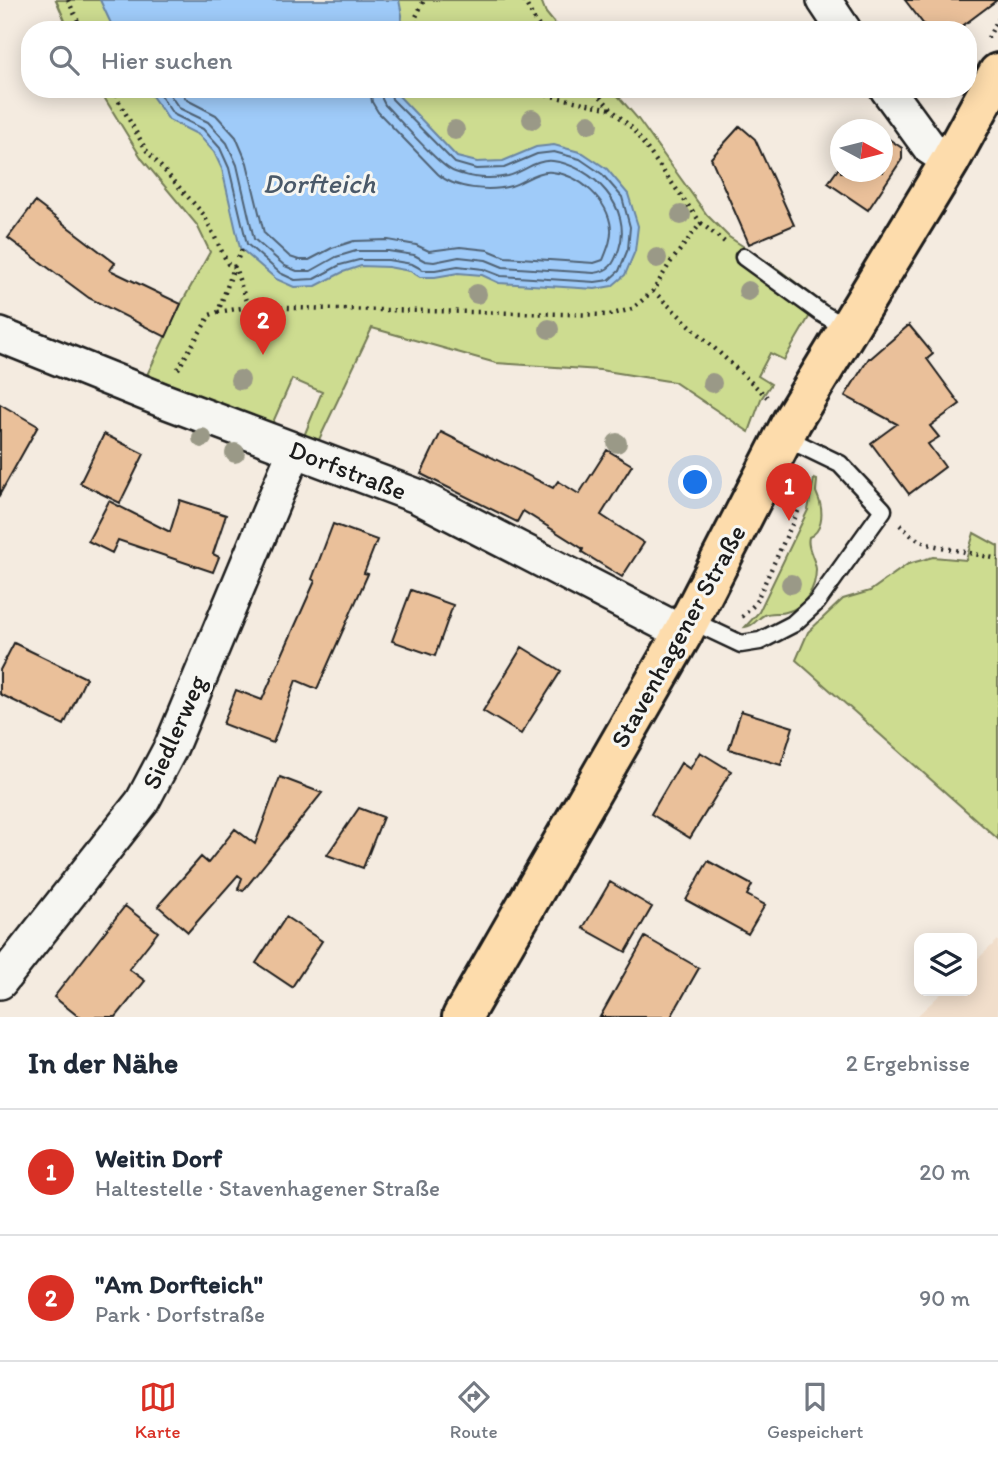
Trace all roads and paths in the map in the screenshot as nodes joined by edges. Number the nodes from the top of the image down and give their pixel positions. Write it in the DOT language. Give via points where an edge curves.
graph roads {
  1 [pos="68,0"];
  2 [pos="424,0"];
  3 [pos="524,0"];
  4 [pos="824,0"];
  5 [pos="78,21"];
  6 [pos="415,21"];
  7 [pos="535,21"];
  8 [pos="838,21"];
  9 [pos="998,74"];
  10 [pos="116,98"];
  11 [pos="560,98"];
  12 [pos="602,98"];
  13 [pos="894,98"];
  14 [pos="611,109"];
  15 [pos="950,161"];
  16 [pos="243,247"];
  17 [pos="744,257"];
  18 [pos="236,262"];
  19 [pos="653,290"];
  20 [pos="248,307"];
  21 [pos="218,312"];
  22 [pos="847,328"];
  23 [pos="0,335"];
  24 [pos="162,400"];
  25 [pos="774,400"];
  26 [pos="784,437"];
  27 [pos="295,450"];
  28 [pos="883,510"];
  29 [pos="998,559"];
  30 [pos="686,627"];
  31 [pos="0,982"];
  32 [pos="462,1017"];
  1 -- 5 [label="path"];
  2 -- 6 [label="path"];
  3 -- 7 [label="path"];
  4 -- 8 [label="street"];
  9 -- 15 [label="main road, Stavenhagener Straße"];
  10 -- 18 [label="path" via="146,150 204,215 228,264"];
  11 -- 14 [label="path"];
  12 -- 14 [label="path"];
  13 -- 15 [label="street" via="930,148"];
  14 -- 19 [label="path" via="632,128 701,223"];
  15 -- 22 [label="main road, Stavenhagener Straße"];
  16 -- 18 [label="path"];
  17 -- 22 [label="lane"];
  18 -- 20 [label="path"];
  18 -- 21 [label="path"];
  19 -- 20 [label="path" via="632,309 609,315"];
  19 -- 25 [label="path"];
  20 -- 21 [label="path"];
  21 -- 24 [label="path" via="210,315"];
  22 -- 26 [label="main road, Stavenhagener Straße"];
  23 -- 24 [label="street, Dorfstraße"];
  24 -- 27 [label="street, Dorfstraße"];
  26 -- 28 [label="lane" via="841,464"];
  26 -- 30 [label="main road, Stavenhagener Straße"];
  27 -- 30 [label="street, Dorfstraße" via="417,496"];
  27 -- 31 [label="street, Siedlerweg" via="171,747 142,802"];
  28 -- 29 [label="path" via="927,544"];
  28 -- 30 [label="lane" via="817,602 793,624 760,641 741,644"];
  30 -- 32 [label="main road, Stavenhagener Straße"];
}
